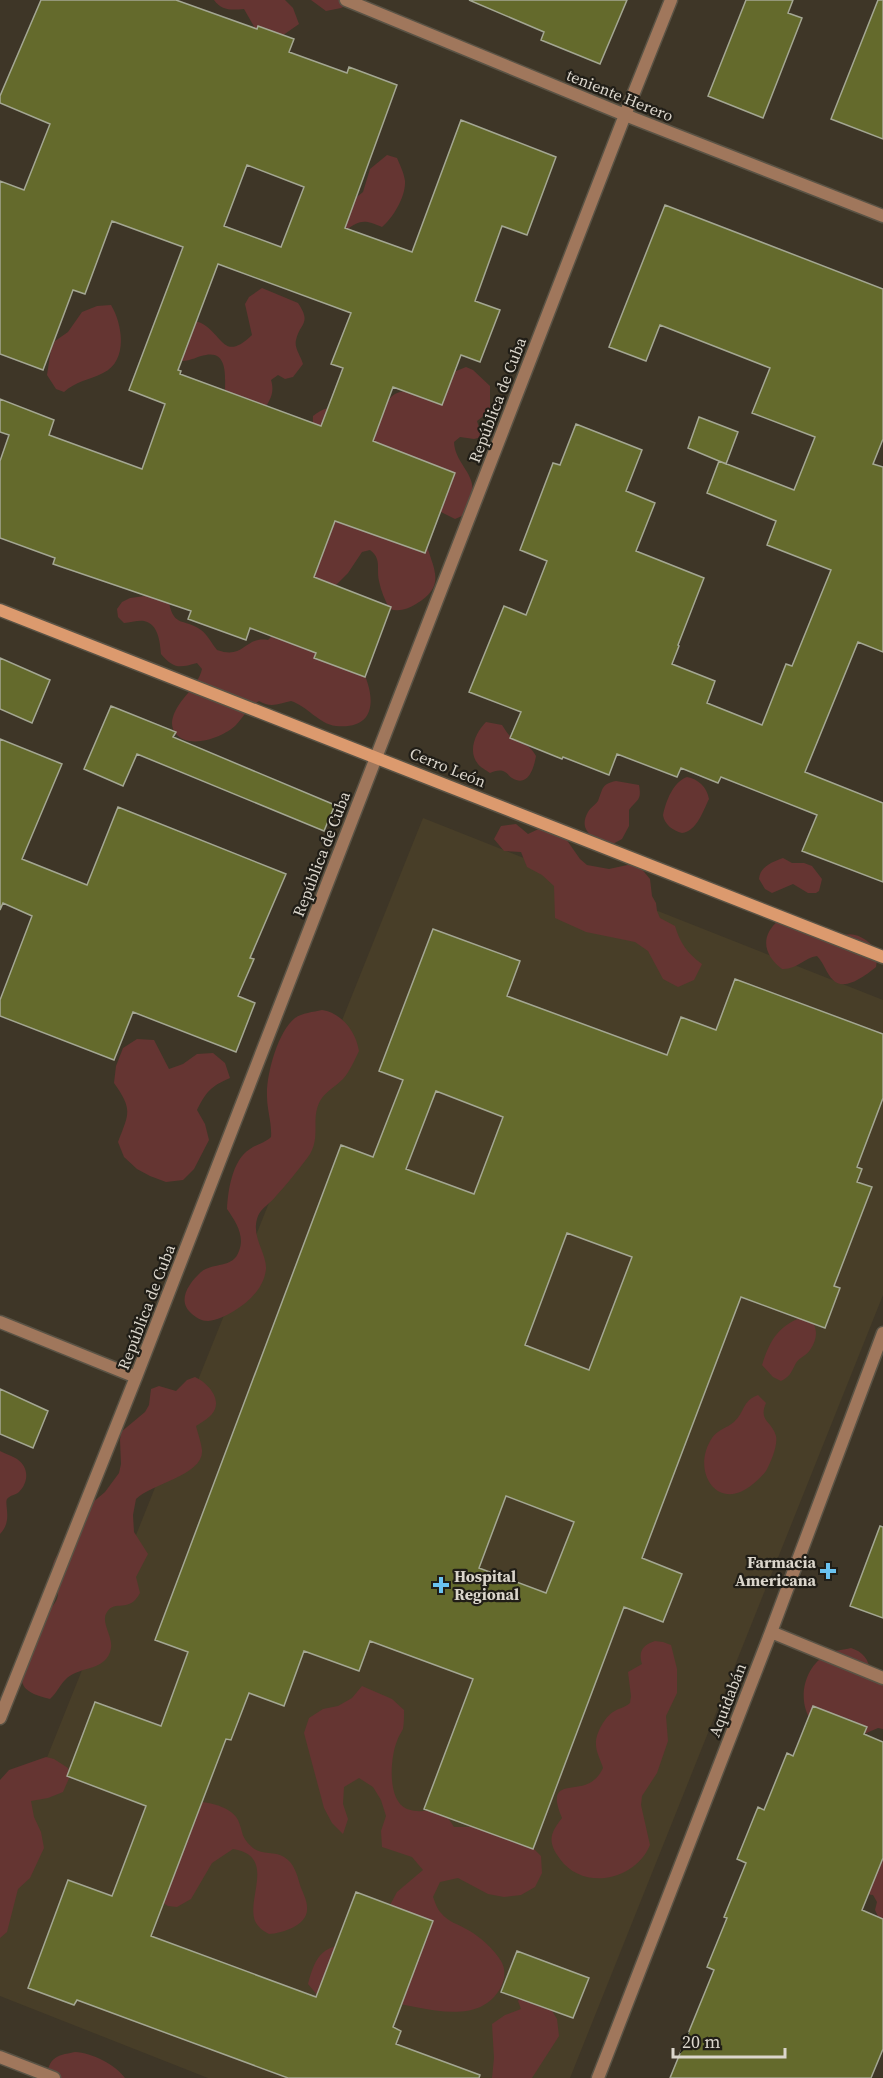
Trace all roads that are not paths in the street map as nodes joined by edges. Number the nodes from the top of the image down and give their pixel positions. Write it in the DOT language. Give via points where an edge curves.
graph roads {
  1 [pos="346,0"];
  2 [pos="671,0"];
  3 [pos="625,115"];
  4 [pos="883,216"];
  5 [pos="0,610"];
  6 [pos="377,757"];
  7 [pos="883,957"];
  8 [pos="0,1322"];
  9 [pos="883,1333"];
  10 [pos="136,1377"];
  11 [pos="771,1632"];
  12 [pos="883,1678"];
  13 [pos="0,1718"];
  14 [pos="0,2056"];
  15 [pos="54,2078"];
  16 [pos="598,2078"];
  1 -- 3 [label="street, teniente Herero"];
  2 -- 3 [label="street, República de Cuba"];
  3 -- 4 [label="street, teniente Herero"];
  3 -- 6 [label="street, República de Cuba"];
  5 -- 6 [label="street, Cerro León"];
  6 -- 7 [label="street, Cerro León"];
  6 -- 10 [label="street, República de Cuba"];
  8 -- 10 [label="street"];
  9 -- 11 [label="street, Aquidabán"];
  10 -- 13 [label="street, República de Cuba"];
  11 -- 12 [label="street"];
  11 -- 16 [label="street, Aquidabán"];
  14 -- 15 [label="street"];
}
